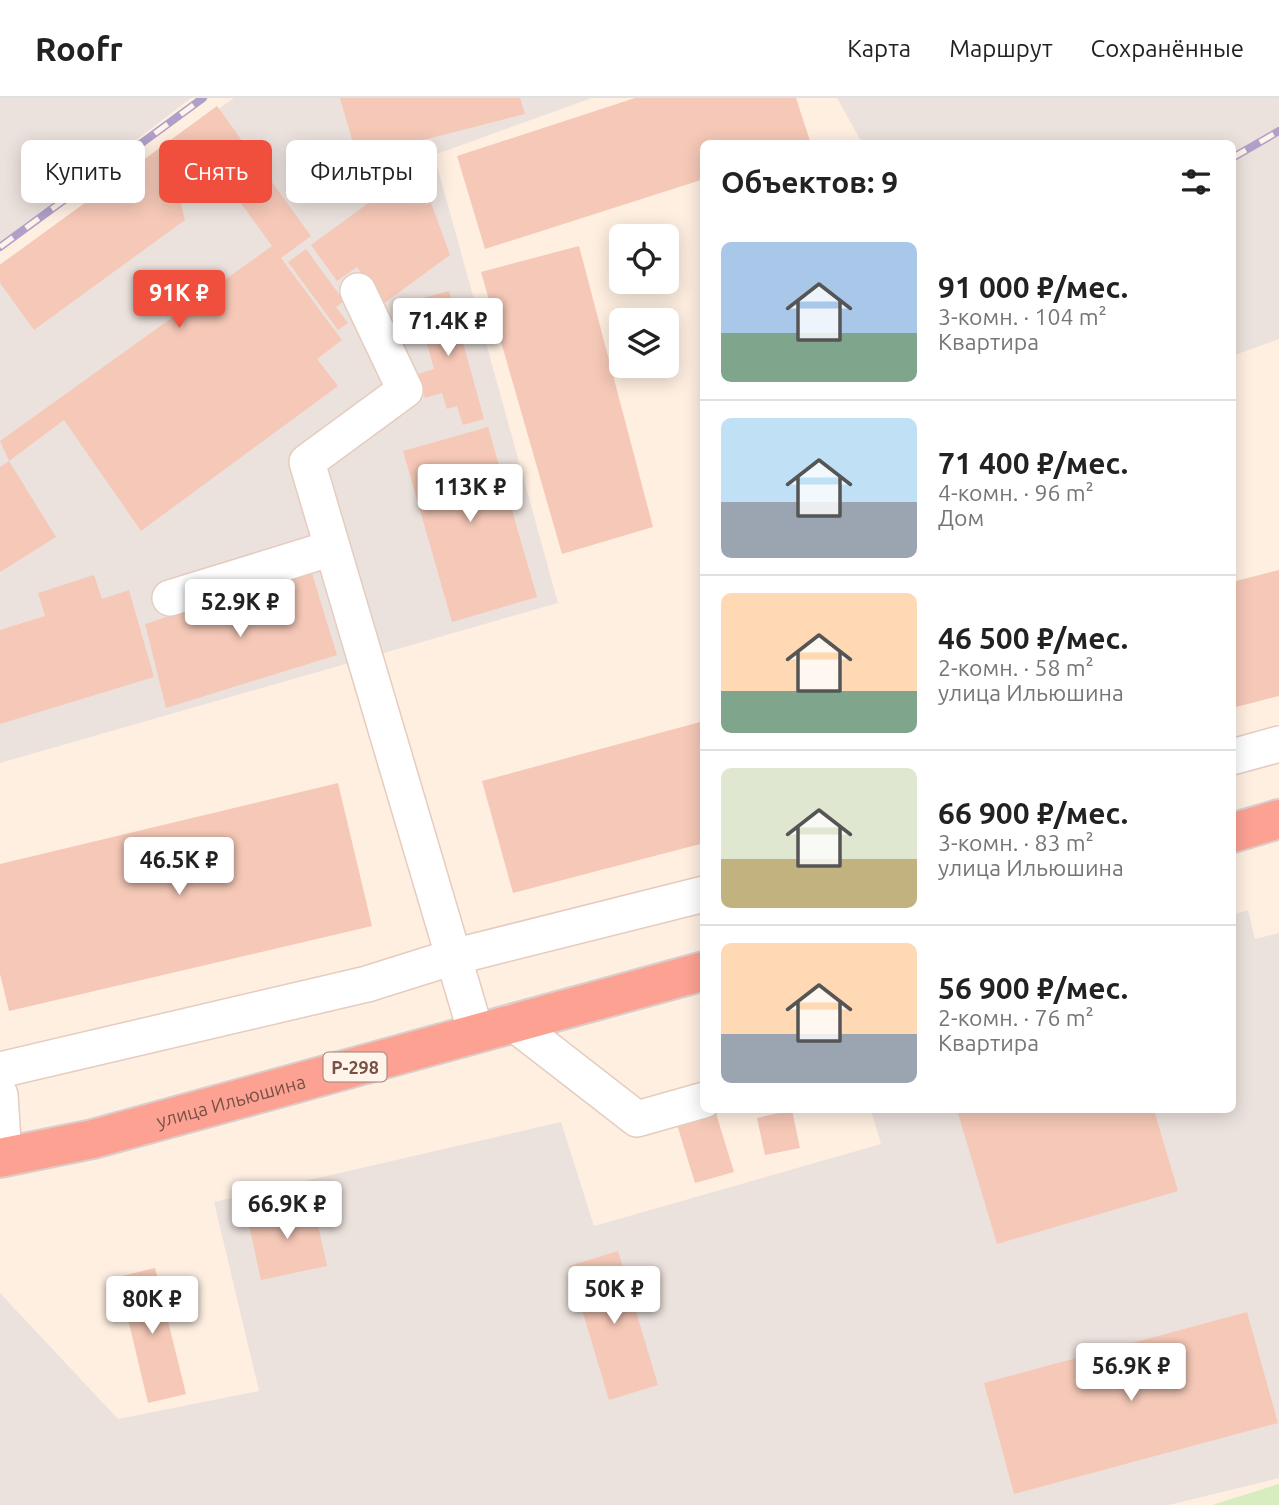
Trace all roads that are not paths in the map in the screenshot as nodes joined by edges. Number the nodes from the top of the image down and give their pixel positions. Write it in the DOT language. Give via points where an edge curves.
graph roads {
  1 [pos="358,291"];
  2 [pos="332,548"];
  3 [pos="170,598"];
  4 [pos="1279,744"];
  5 [pos="1236,756"];
  6 [pos="1279,819"];
  7 [pos="1236,831"];
  8 [pos="700,895"];
  9 [pos="453,957"];
  10 [pos="700,972"];
  11 [pos="512,1022"];
  12 [pos="476,1033"];
  13 [pos="0,1070"];
  14 [pos="0,1095"];
  15 [pos="700,1101"];
  16 [pos="2,1158"];
  1 -- 2 [label="lane" via="405,390 307,462"];
  2 -- 3 [label="lane"];
  2 -- 9 [label="lane"];
  4 -- 5 [label="lane"];
  6 -- 7 [label="highway"];
  8 -- 9 [label="lane"];
  9 -- 12 [label="lane"];
  9 -- 13 [label="lane" via="367,984"];
  10 -- 11 [label="highway, улица Ильюшина / Р-298"];
  11 -- 12 [label="highway, улица Ильюшина / Р-298"];
  11 -- 15 [label="lane" via="637,1119"];
  12 -- 16 [label="highway, улица Ильюшина / Р-298" via="93,1139"];
  14 -- 16 [label="lane"];
}
